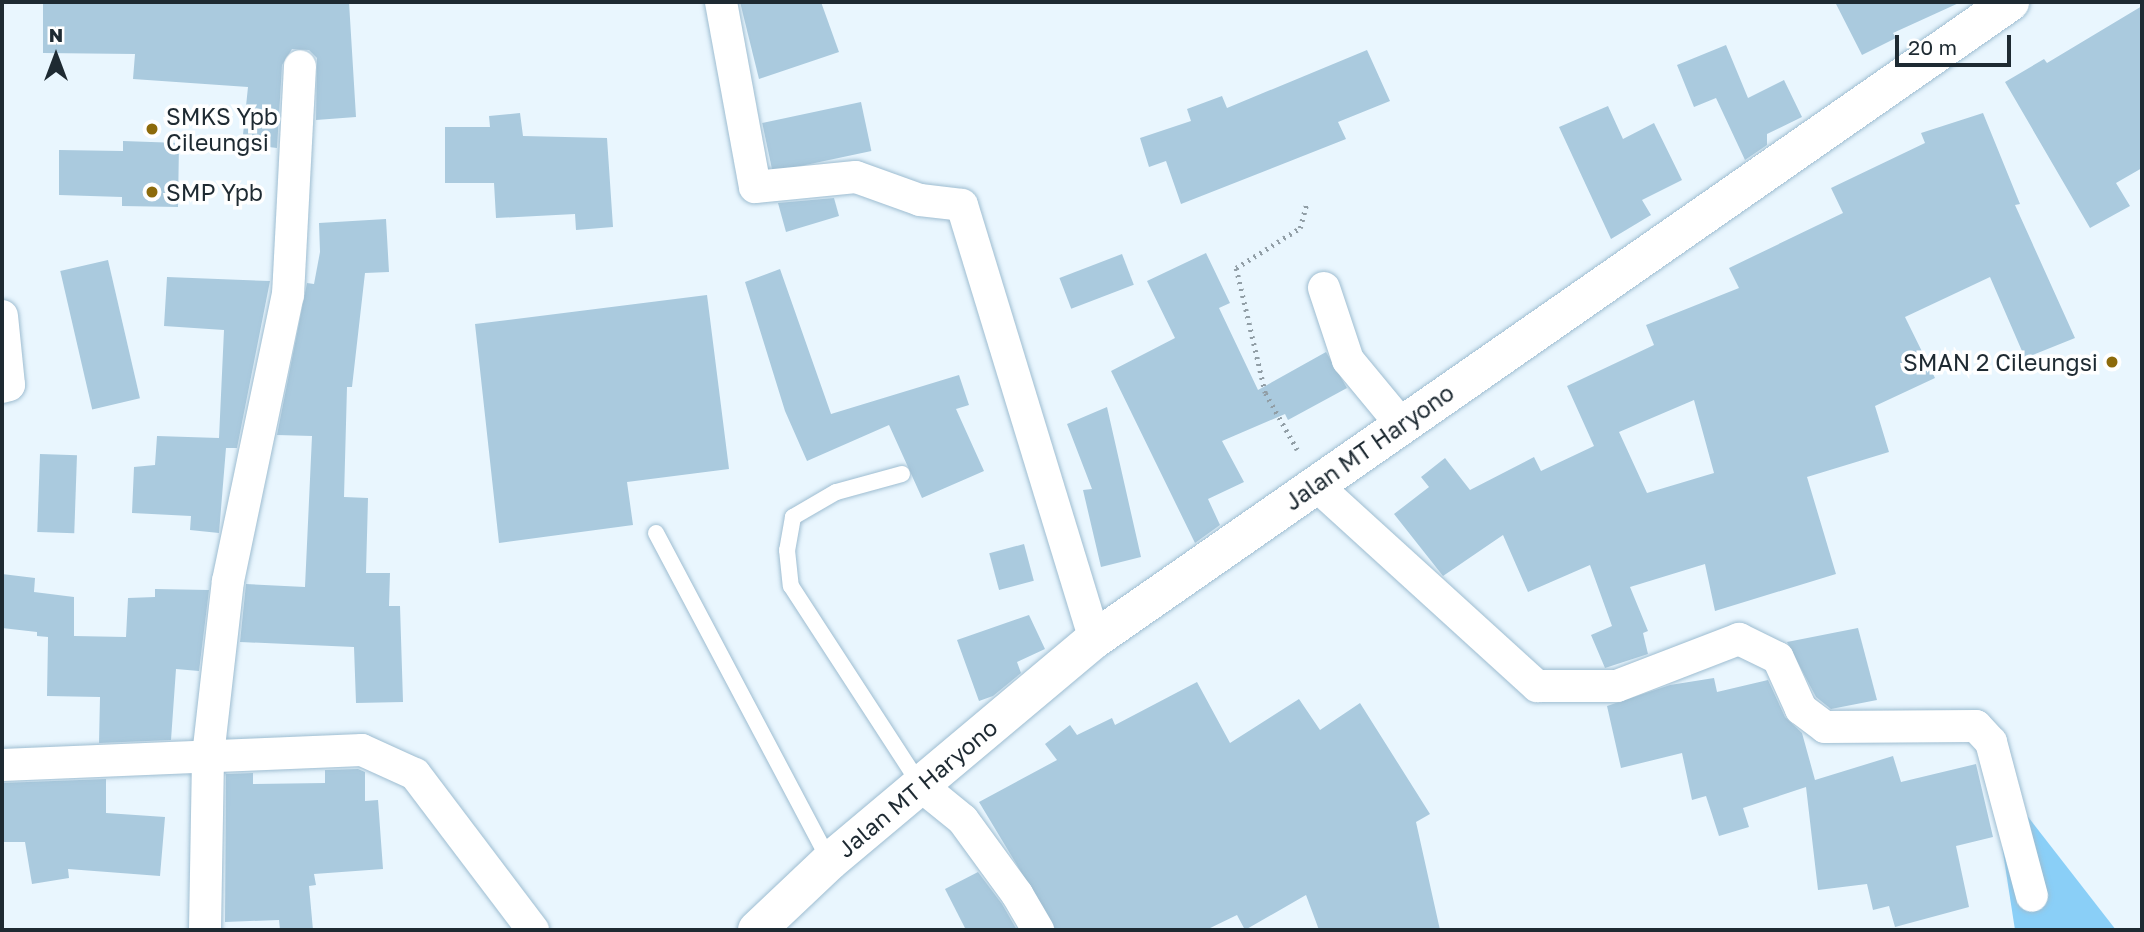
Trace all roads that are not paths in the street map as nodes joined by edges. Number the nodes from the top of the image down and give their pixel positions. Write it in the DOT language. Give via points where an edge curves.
graph roads {
  1 [pos="721,2"];
  2 [pos="2010,2"];
  3 [pos="300,66"];
  4 [pos="1324,288"];
  5 [pos="2,316"];
  6 [pos="2,387"];
  7 [pos="1401,424"];
  8 [pos="902,474"];
  9 [pos="1316,485"];
  10 [pos="656,533"];
  11 [pos="1095,639"];
  12 [pos="208,756"];
  13 [pos="2,765"];
  14 [pos="920,785"];
  15 [pos="830,861"];
  16 [pos="2032,896"];
  17 [pos="205,930"];
  18 [pos="533,930"];
  19 [pos="757,930"];
  20 [pos="1038,930"];
  1 -- 11 [label="street" via="755,187 856,177 920,200 962,205"];
  2 -- 7 [label="main road, Jalan MT Haryono"];
  3 -- 12 [label="street" via="288,295 228,581"];
  4 -- 7 [label="street" via="1348,360"];
  5 -- 6 [label="street" via="9,385"];
  7 -- 9 [label="main road, Jalan MT Haryono"];
  8 -- 14 [label="lane" via="836,492 793,517 787,550 792,586"];
  9 -- 11 [label="main road, Jalan MT Haryono"];
  9 -- 16 [label="street" via="1537,686 1617,686 1740,639 1778,658 1801,709 1825,727 1976,726 1991,742"];
  10 -- 15 [label="lane"];
  11 -- 14 [label="main road, Jalan MT Haryono"];
  12 -- 13 [label="street"];
  12 -- 17 [label="street"];
  12 -- 18 [label="street" via="362,750 415,774"];
  14 -- 15 [label="main road, Jalan MT Haryono"];
  14 -- 20 [label="street" via="963,821"];
  15 -- 19 [label="main road, Jalan MT Haryono"];
}
